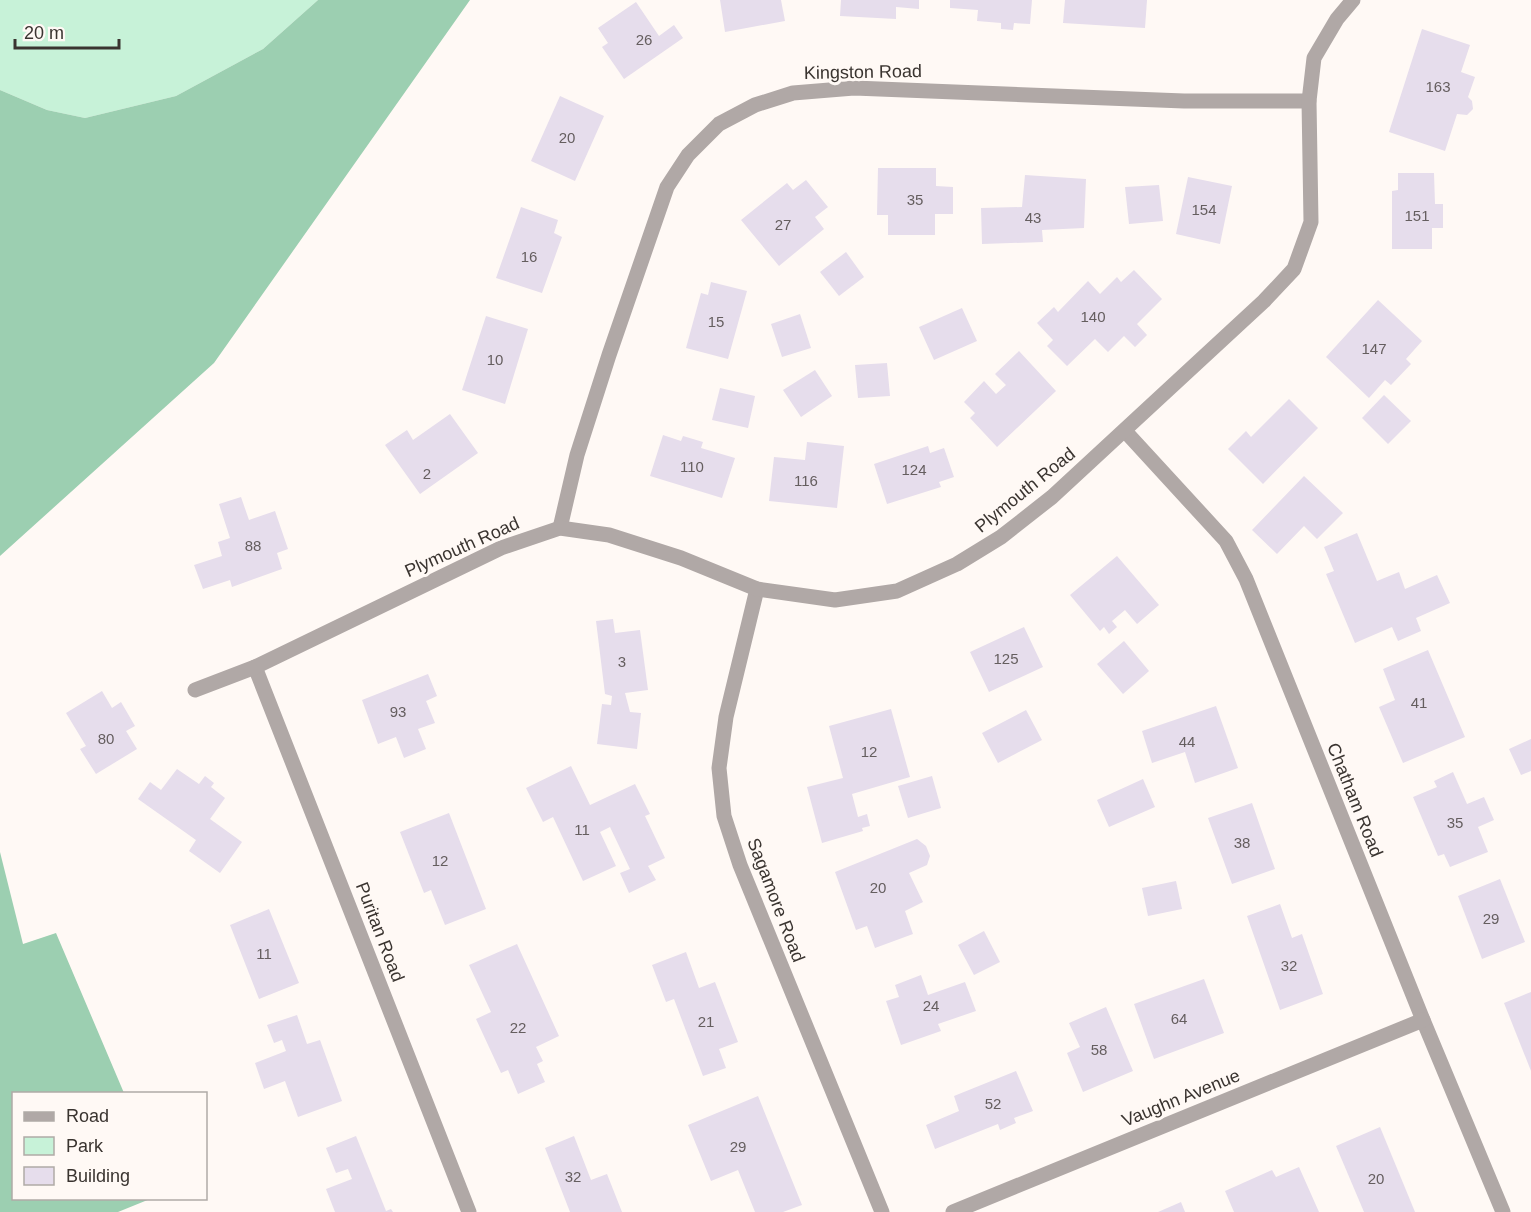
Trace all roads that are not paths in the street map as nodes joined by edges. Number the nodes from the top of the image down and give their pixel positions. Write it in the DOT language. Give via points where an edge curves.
graph roads {
  1 [pos="1353,0"];
  2 [pos="1309,101"];
  3 [pos="1125,431"];
  4 [pos="560,528"];
  5 [pos="757,589"];
  6 [pos="255,667"];
  7 [pos="195,690"];
  8 [pos="1423,1020"];
  9 [pos="469,1212"];
  10 [pos="882,1212"];
  11 [pos="953,1212"];
  12 [pos="1503,1212"];
  1 -- 2 [label="street, Plymouth Road" via="1337,18 1314,57"];
  2 -- 3 [label="street, Plymouth Road" via="1311,222 1294,269"];
  2 -- 4 [label="street, Kingston Road" via="1142,100 854,88 793,93 755,105 720,124 688,155 667,187 580,444"];
  3 -- 5 [label="street, Plymouth Road" via="1001,537 957,564 897,591 835,600"];
  3 -- 8 [label="street, Chatham Road" via="1231,550"];
  4 -- 5 [label="street, Plymouth Road" via="609,535 681,558"];
  4 -- 6 [label="street, Plymouth Road" via="501,548"];
  5 -- 10 [label="street, Sagamore Road" via="726,717 718,768 724,816 740,866"];
  6 -- 7 [label="street, Plymouth Road"];
  6 -- 9 [label="street, Puritan Road"];
  8 -- 11 [label="street, Vaughn Avenue"];
  8 -- 12 [label="street, Chatham Road"];
}
